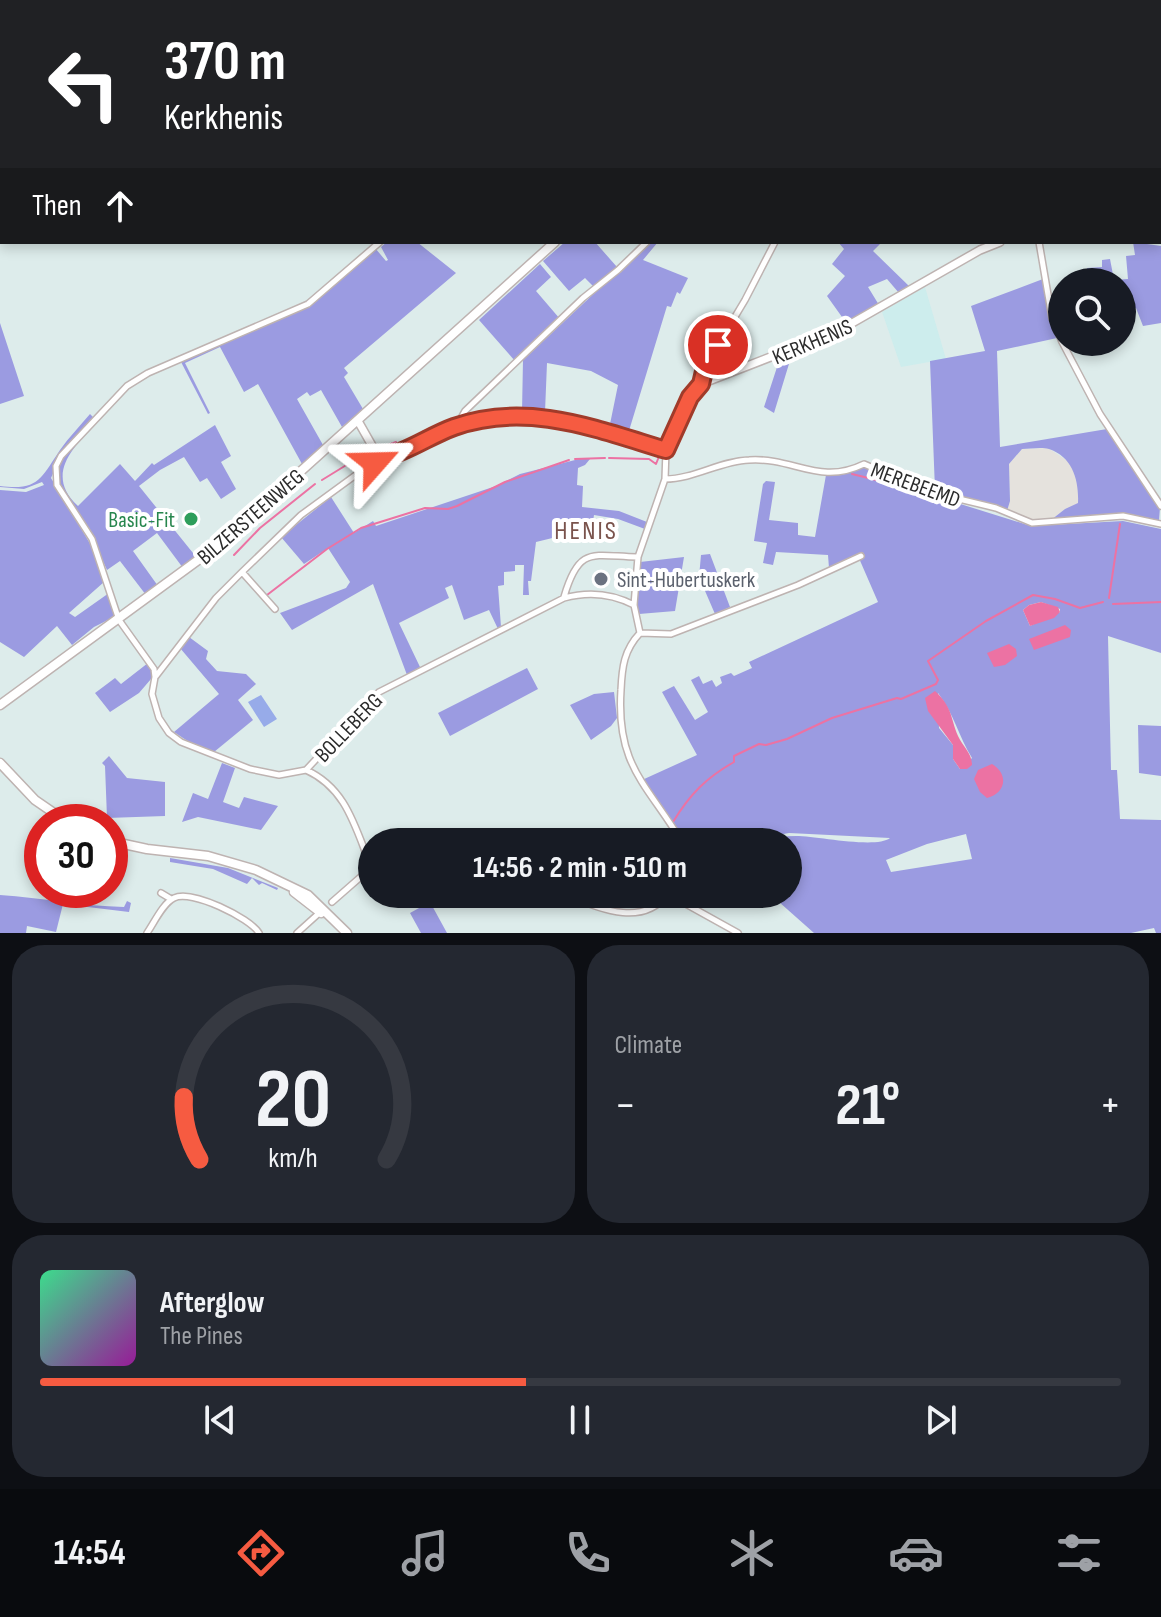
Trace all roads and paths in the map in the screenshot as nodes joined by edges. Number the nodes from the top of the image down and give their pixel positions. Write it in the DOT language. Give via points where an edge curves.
graph roads {
  1 [pos="378,244"];
  2 [pos="553,244"];
  3 [pos="645,244"];
  4 [pos="774,244"];
  5 [pos="1039,244"];
  6 [pos="977,247"];
  7 [pos="1048,295"];
  8 [pos="1069,356"];
  9 [pos="701,384"];
  10 [pos="358,421"];
  11 [pos="456,427"];
  12 [pos="666,450"];
  13 [pos="379,458"];
  14 [pos="665,479"];
  15 [pos="1161,506"];
  16 [pos="1161,523"];
  17 [pos="861,556"];
  18 [pos="638,557"];
  19 [pos="242,572"];
  20 [pos="564,598"];
  21 [pos="634,605"];
  22 [pos="275,609"];
  23 [pos="119,620"];
  24 [pos="640,633"];
  25 [pos="155,677"];
  26 [pos="0,705"];
  27 [pos="0,763"];
  28 [pos="306,770"];
  29 [pos="41,804"];
  30 [pos="672,828"];
  31 [pos="358,832"];
  32 [pos="128,844"];
  33 [pos="358,879"];
  34 [pos="285,884"];
  35 [pos="161,893"];
  36 [pos="171,899"];
  37 [pos="332,902"];
  38 [pos="606,908"];
  39 [pos="652,908"];
  40 [pos="693,908"];
  41 [pos="317,915"];
  42 [pos="338,925"];
  43 [pos="147,933"];
  44 [pos="259,933"];
  45 [pos="297,933"];
  46 [pos="347,933"];
  47 [pos="738,933"];
  1 -- 23 [label="street" via="308,304 127,386 61,456 56,478 92,539"];
  2 -- 10 [label="main road, BILZERSTEENWEG"];
  3 -- 11 [label="street" via="465,411"];
  4 -- 9 [label="street" via="705,367"];
  5 -- 7 [label="street"];
  6 -- 9 [label="street, KERKHENIS" via="840,330"];
  8 -- 15 [label="street" via="1100,414"];
  9 -- 12 [label="street"];
  10 -- 13 [label="street"];
  10 -- 23 [label="main road, BILZERSTEENWEG" via="220,544"];
  11 -- 12 [label="street" via="505,416 543,416"];
  11 -- 13 [label="street"];
  12 -- 14 [label="street"];
  13 -- 19 [label="street" via="301,515"];
  14 -- 16 [label="street, MEREBEEMD" via="746,460 837,474 864,464 926,491 1032,523 1123,516"];
  14 -- 18 [label="street"];
  17 -- 24 [label="street" via="671,634"];
  18 -- 20 [label="street" via="586,557"];
  18 -- 21 [label="street"];
  19 -- 22 [label="street"];
  19 -- 25 [label="street"];
  20 -- 21 [label="street" via="602,594"];
  20 -- 28 [label="street, BOLLEBERG" via="379,692"];
  21 -- 24 [label="street"];
  23 -- 25 [label="street"];
  23 -- 26 [label="main road, BILZERSTEENWEG"];
  24 -- 30 [label="street" via="624,657 623,741 639,781"];
  25 -- 28 [label="street, BOLLEBERG" via="153,700 169,733 194,749 279,775"];
  27 -- 29 [label="main road"];
  28 -- 31 [label="street" via="348,805"];
  32 -- 34 [label="main road" via="226,860"];
  33 -- 37 [label="street"];
  34 -- 42 [label="main road"];
  34 -- 42 [label="main road" via="314,900"];
  35 -- 36 [label="street"];
  36 -- 43 [label="street"];
  36 -- 44 [label="street" via="204,900 250,922"];
  38 -- 39 [label="street" via="630,913"];
  40 -- 47 [label="street"];
  41 -- 45 [label="street"];
  42 -- 46 [label="main road"];
}
